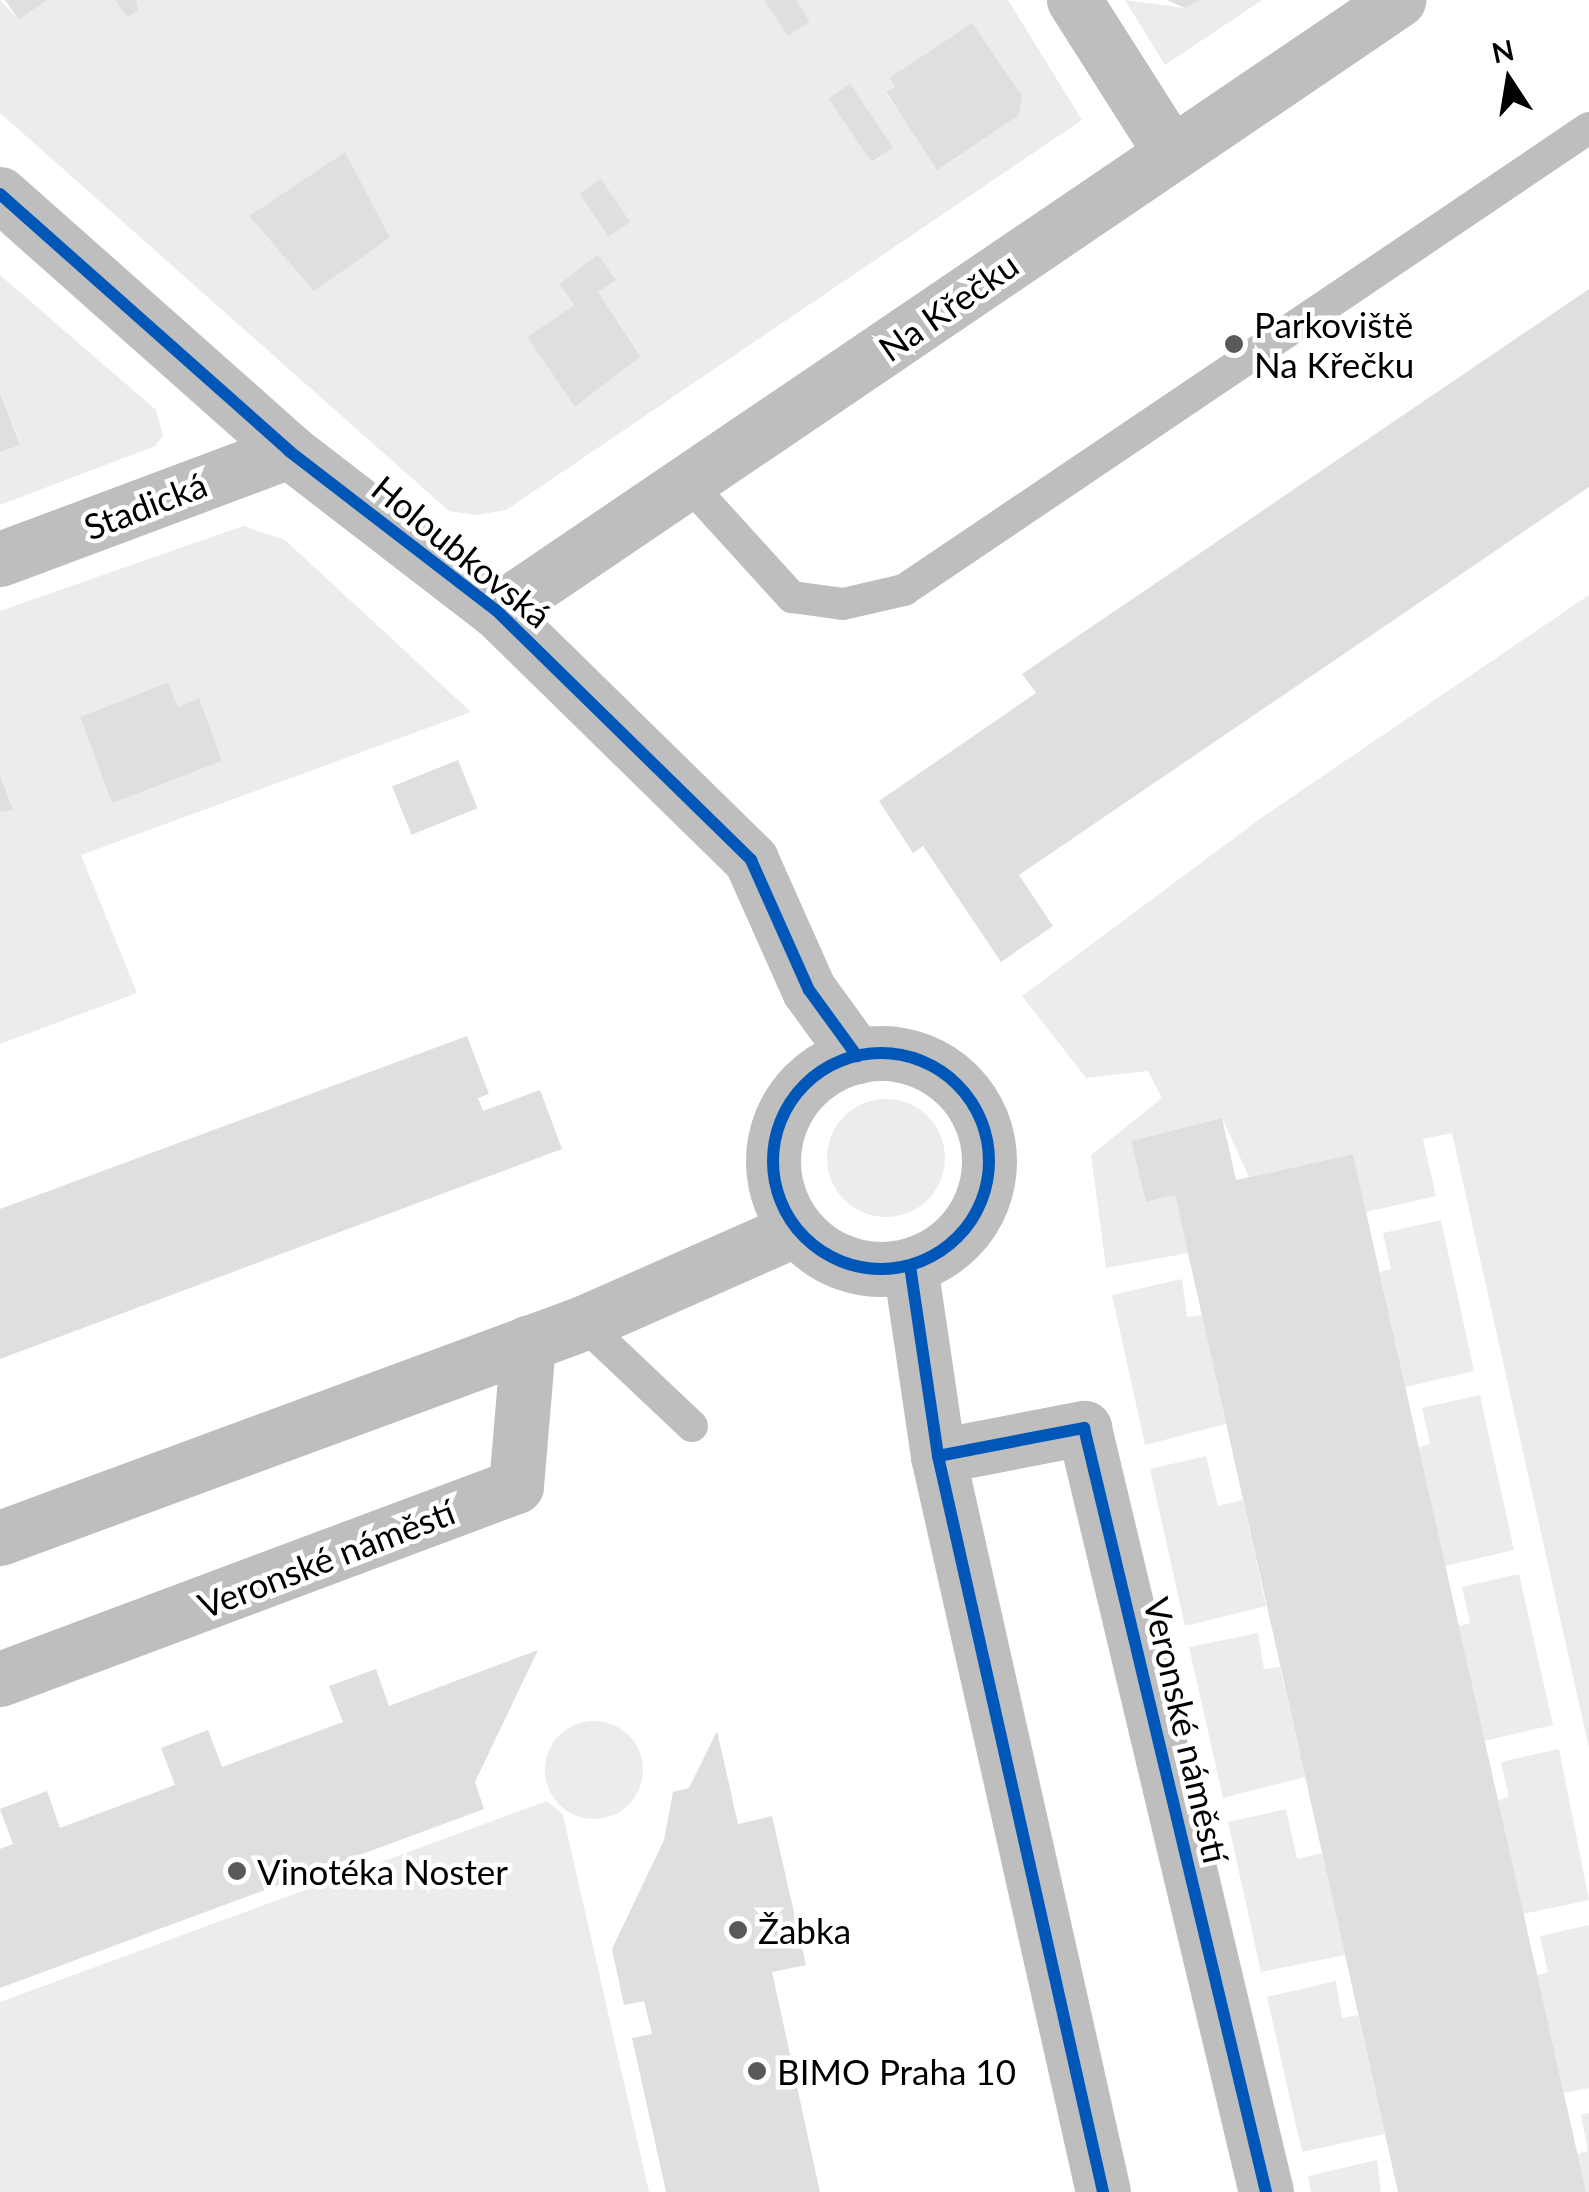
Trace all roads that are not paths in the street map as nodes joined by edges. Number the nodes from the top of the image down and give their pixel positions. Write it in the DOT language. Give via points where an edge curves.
graph roads {
  1 [pos="1074,0"];
  2 [pos="1398,0"];
  3 [pos="1589,128"];
  4 [pos="1171,152"];
  5 [pos="0,194"];
  6 [pos="290,451"];
  7 [pos="689,484"];
  8 [pos="0,559"];
  9 [pos="498,611"];
  10 [pos="857,1056"];
  11 [pos="796,1229"];
  12 [pos="910,1266"];
  13 [pos="582,1323"];
  14 [pos="528,1342"];
  15 [pos="692,1426"];
  16 [pos="938,1456"];
  17 [pos="0,1538"];
  18 [pos="0,1680"];
  19 [pos="1102,2192"];
  20 [pos="1266,2192"];
  1 -- 4 [label="street"];
  2 -- 4 [label="street, Na Křečku"];
  3 -- 7 [label="lane" via="904,590 843,604 792,597"];
  4 -- 7 [label="street, Na Křečku"];
  5 -- 6 [label="street, Holoubkovská"];
  6 -- 8 [label="street, Stadická"];
  6 -- 9 [label="street, Holoubkovská"];
  7 -- 9 [label="street, Na Křečku"];
  9 -- 10 [label="street, Holoubkovská" via="750,860 809,990"];
  10 -- 11 [label="street" via="796,1094 778,1126 776,1180"];
  10 -- 12 [label="street" via="930,1064 960,1086 986,1136 987,1191 970,1224 944,1251"];
  11 -- 12 [label="street" via="848,1264"];
  11 -- 13 [label="street"];
  12 -- 16 [label="street"];
  13 -- 14 [label="street"];
  13 -- 15 [label="lane"];
  14 -- 17 [label="street"];
  14 -- 18 [label="street, Veronské náměstí" via="516,1486"];
  16 -- 19 [label="street"];
  16 -- 20 [label="street, Veronské náměstí" via="1084,1428"];
}
